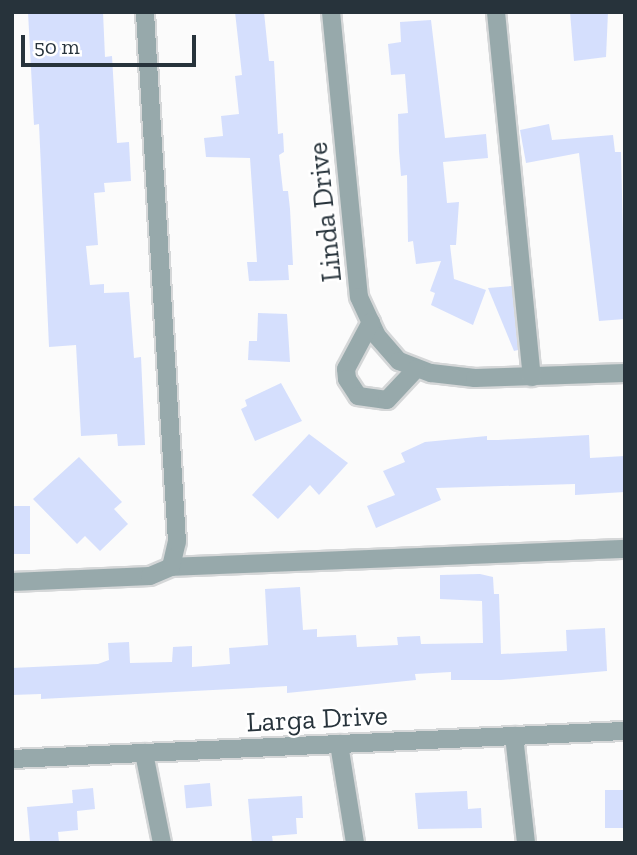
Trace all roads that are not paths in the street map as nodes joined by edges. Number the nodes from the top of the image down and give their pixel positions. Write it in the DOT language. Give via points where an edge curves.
graph roads {
  1 [pos="145,12"];
  2 [pos="331,12"];
  3 [pos="496,12"];
  4 [pos="371,323"];
  5 [pos="423,371"];
  6 [pos="625,373"];
  7 [pos="531,377"];
  8 [pos="625,549"];
  9 [pos="171,566"];
  10 [pos="12,582"];
  11 [pos="625,731"];
  12 [pos="514,736"];
  13 [pos="340,744"];
  14 [pos="144,753"];
  15 [pos="12,759"];
  16 [pos="162,843"];
  17 [pos="355,843"];
  18 [pos="526,843"];
  1 -- 9 [label="street" via="177,542"];
  2 -- 4 [label="street, Linda Drive" via="359,297"];
  3 -- 7 [label="street"];
  4 -- 5 [label="street, Linda Drive" via="399,362"];
  4 -- 5 [label="street" via="346,369 358,396 387,400"];
  5 -- 7 [label="street"];
  6 -- 7 [label="street"];
  8 -- 9 [label="street"];
  9 -- 10 [label="street" via="150,576"];
  11 -- 12 [label="street, Larga Drive"];
  12 -- 13 [label="street, Larga Drive"];
  12 -- 18 [label="street"];
  13 -- 14 [label="street, Larga Drive"];
  13 -- 17 [label="street"];
  14 -- 15 [label="street, Larga Drive"];
  14 -- 16 [label="street"];
}
